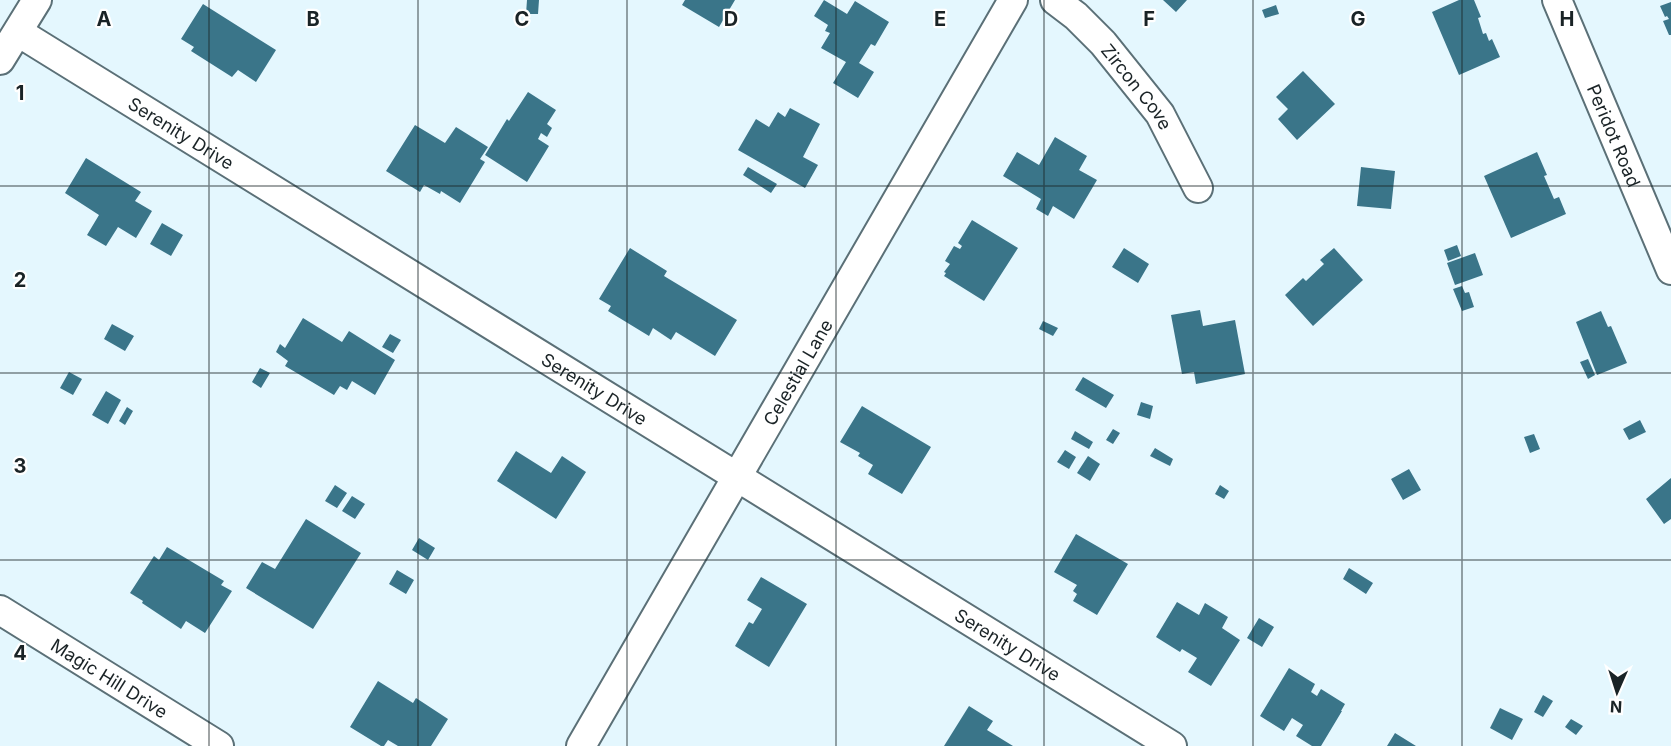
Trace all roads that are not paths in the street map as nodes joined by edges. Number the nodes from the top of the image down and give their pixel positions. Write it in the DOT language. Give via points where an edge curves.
graph roads {
  1 [pos="37,0"];
  2 [pos="1013,0"];
  3 [pos="1055,0"];
  4 [pos="1557,0"];
  5 [pos="18,32"];
  6 [pos="0,60"];
  7 [pos="1198,188"];
  8 [pos="1671,270"];
  9 [pos="737,478"];
  10 [pos="0,610"];
  11 [pos="219,746"];
  12 [pos="582,746"];
  13 [pos="1172,746"];
  1 -- 5 [label="street"];
  2 -- 9 [label="street, Celestial Lane"];
  3 -- 7 [label="street, Zircon Cove" via="1103,44 1161,114"];
  4 -- 8 [label="street, Peridot Road"];
  5 -- 6 [label="street"];
  5 -- 9 [label="street, Serenity Drive"];
  9 -- 12 [label="street, Celestial Lane"];
  9 -- 13 [label="street, Serenity Drive"];
  10 -- 11 [label="street, Magic Hill Drive"];
}
